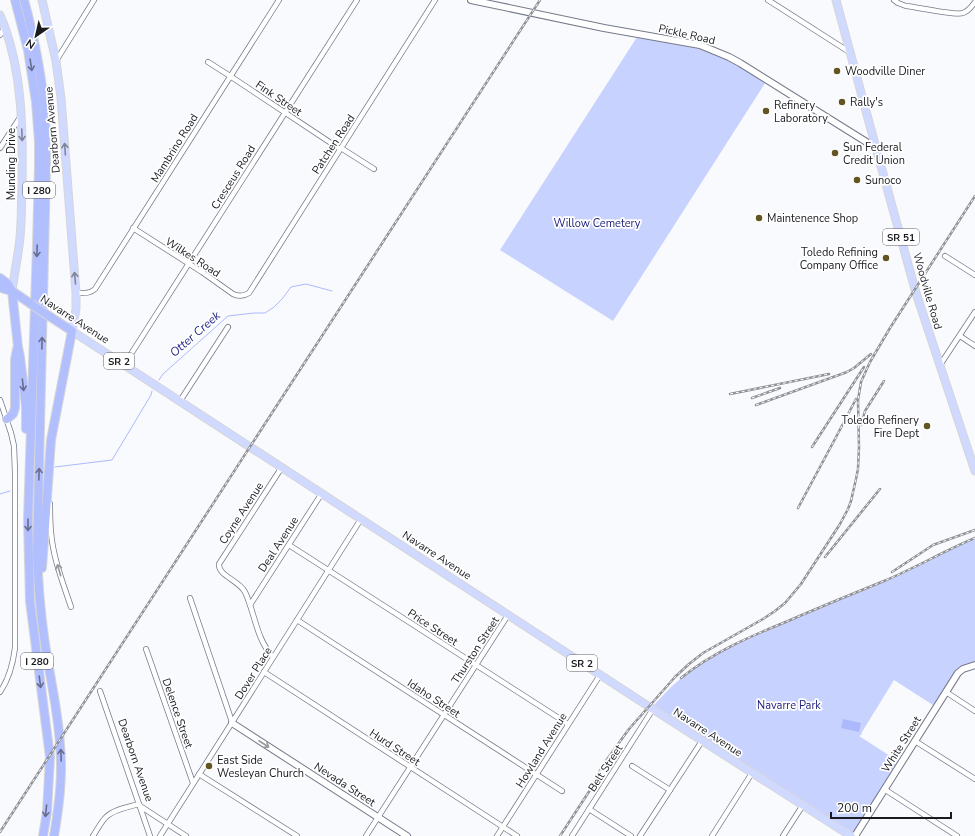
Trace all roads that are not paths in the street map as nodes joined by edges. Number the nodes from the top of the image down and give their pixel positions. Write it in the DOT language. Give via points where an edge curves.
graph roads {
  1 [pos="15,0"];
  2 [pos="24,0"];
  3 [pos="42,0"];
  4 [pos="94,0"];
  5 [pos="279,0"];
  6 [pos="357,0"];
  7 [pos="435,0"];
  8 [pos="471,0"];
  9 [pos="768,0"];
  10 [pos="836,0"];
  11 [pos="894,0"];
  12 [pos="975,2"];
  13 [pos="0,15"];
  14 [pos="5,27"];
  15 [pos="0,35"];
  16 [pos="851,53"];
  17 [pos="56,61"];
  18 [pos="208,62"];
  19 [pos="230,76"];
  20 [pos="285,112"];
  21 [pos="21,115"];
  22 [pos="0,148"];
  23 [pos="876,148"];
  24 [pos="341,149"];
  25 [pos="374,169"];
  26 [pos="134,228"];
  27 [pos="945,256"];
  28 [pos="189,264"];
  29 [pos="975,275"];
  30 [pos="0,278"];
  31 [pos="0,287"];
  32 [pos="12,291"];
  33 [pos="76,293"];
  34 [pos="244,295"];
  35 [pos="975,312"];
  36 [pos="228,326"];
  37 [pos="72,331"];
  38 [pos="960,336"];
  39 [pos="975,346"];
  40 [pos="18,347"];
  41 [pos="124,365"];
  42 [pos="940,365"];
  43 [pos="0,400"];
  44 [pos="180,401"];
  45 [pos="7,419"];
  46 [pos="49,465"];
  47 [pos="282,467"];
  48 [pos="975,471"];
  49 [pos="30,486"];
  50 [pos="322,493"];
  51 [pos="361,519"];
  52 [pos="288,545"];
  53 [pos="328,570"];
  54 [pos="190,598"];
  55 [pos="250,605"];
  56 [pos="71,607"];
  57 [pos="508,615"];
  58 [pos="297,620"];
  59 [pos="44,638"];
  60 [pos="146,649"];
  61 [pos="274,657"];
  62 [pos="476,665"];
  63 [pos="975,665"];
  64 [pos="264,672"];
  65 [pos="600,674"];
  66 [pos="100,691"];
  67 [pos="0,692"];
  68 [pos="946,692"];
  69 [pos="653,709"];
  70 [pos="975,711"];
  71 [pos="444,715"];
  72 [pos="232,722"];
  73 [pos="568,724"];
  74 [pos="702,740"];
  75 [pos="915,741"];
  76 [pos="632,766"];
  77 [pos="411,767"];
  78 [pos="752,773"];
  79 [pos="199,774"];
  80 [pos="536,775"];
  81 [pos="975,779"];
  82 [pos="194,783"];
  83 [pos="884,789"];
  84 [pos="670,790"];
  85 [pos="562,791"];
  86 [pos="140,805"];
  87 [pos="803,805"];
  88 [pos="589,809"];
  89 [pos="378,817"];
  90 [pos="168,824"];
  91 [pos="503,827"];
  92 [pos="43,836"];
  93 [pos="54,836"];
  94 [pos="93,836"];
  95 [pos="150,836"];
  96 [pos="160,836"];
  97 [pos="186,836"];
  98 [pos="297,836"];
  99 [pos="366,836"];
  100 [pos="407,836"];
  101 [pos="498,836"];
  102 [pos="517,836"];
  103 [pos="572,836"];
  104 [pos="631,836"];
  105 [pos="640,836"];
  106 [pos="712,836"];
  107 [pos="783,836"];
  108 [pos="851,836"];
  109 [pos="855,836"];
  110 [pos="957,836"];
  1 -- 49 [label="highway, I 280, one-way" via="28,50 39,142"];
  59 -- 2 [label="highway, I 280, one-way" via="37,553 46,138 37,54"];
  3 -- 17 [label="main road, Dearborn Avenue"];
  4 -- 17 [label="street"];
  5 -- 19 [label="street, Mambrino Road"];
  6 -- 20 [label="street, Cresceus Road"];
  7 -- 24 [label="street, Patchen Road"];
  8 -- 23 [label="street, Pickle Road" via="700,45 740,63"];
  9 -- 16 [label="street"];
  10 -- 16 [label="main road, Woodville Road / SR 51"];
  11 -- 12 [label="street" via="906,6 956,14 966,12"];
  13 -- 14 [label="main road, Munding Drive"];
  14 -- 15 [label="street"];
  14 -- 21 [label="main road, Munding Drive" via="12,49"];
  16 -- 23 [label="main road, Woodville Road / SR 51"];
  33 -- 17 [label="main road, Dearborn Avenue, one-way"];
  18 -- 19 [label="street, Fink Street"];
  19 -- 20 [label="street, Fink Street"];
  19 -- 26 [label="street, Mambrino Road"];
  20 -- 24 [label="street, Fink Street"];
  20 -- 28 [label="street, Cresceus Road"];
  21 -- 22 [label="street"];
  21 -- 32 [label="main road, Munding Drive, one-way" via="21,228"];
  23 -- 42 [label="main road, Woodville Road / SR 51" via="916,293"];
  24 -- 25 [label="street, Fink Street"];
  24 -- 34 [label="street, Patchen Road" via="251,290"];
  26 -- 28 [label="street, Wilkes Road"];
  26 -- 33 [label="street, Mambrino Road" via="93,291"];
  27 -- 29 [label="street"];
  28 -- 34 [label="street, Wilkes Road" via="233,294"];
  28 -- 41 [label="street, Cresceus Road"];
  30 -- 32 [label="highway, Navarre Avenue / SR 2"];
  31 -- 32 [label="highway, Navarre Avenue / SR 2"];
  32 -- 37 [label="highway, Navarre Avenue / SR 2, bridge"];
  32 -- 40 [label="highway"];
  33 -- 37 [label="main road, Dearborn Avenue"];
  35 -- 38 [label="street"];
  36 -- 44 [label="street"];
  37 -- 41 [label="main road, Navarre Avenue / SR 2"];
  37 -- 46 [label="highway" via="51,440"];
  38 -- 39 [label="street"];
  38 -- 42 [label="street"];
  40 -- 45 [label="highway" via="15,360 15,408"];
  40 -- 49 [label="highway, one-way" via="26,407 26,450"];
  41 -- 44 [label="main road, Navarre Avenue / SR 2"];
  42 -- 48 [label="main road, Woodville Road / SR 51"];
  43 -- 45 [label="street"];
  44 -- 47 [label="main road, Navarre Avenue / SR 2"];
  45 -- 67 [label="street" via="14,446 15,472 15,648 6,683"];
  56 -- 46 [label="street, one-way" via="59,570 51,532"];
  46 -- 59 [label="highway" via="42,563"];
  47 -- 50 [label="main road, Navarre Avenue / SR 2"];
  47 -- 55 [label="street, Coyne Avenue" via="219,566 222,573 243,588"];
  49 -- 92 [label="highway, I 280, one-way" via="30,601 50,756"];
  50 -- 51 [label="main road, Navarre Avenue / SR 2"];
  50 -- 52 [label="street, Deal Avenue"];
  51 -- 53 [label="street, Dover Place"];
  51 -- 57 [label="main road, Navarre Avenue / SR 2"];
  52 -- 53 [label="street, Price Street"];
  52 -- 55 [label="street, Deal Avenue"];
  53 -- 58 [label="street, Dover Place"];
  53 -- 62 [label="street, Price Street"];
  54 -- 72 [label="street"];
  55 -- 61 [label="street" via="261,637"];
  57 -- 62 [label="street, Thurston Street"];
  57 -- 65 [label="main road, Navarre Avenue / SR 2"];
  58 -- 61 [label="street, Dover Place"];
  58 -- 71 [label="street, Idaho Street"];
  93 -- 59 [label="highway, I 280, one-way" via="61,778 60,746"];
  60 -- 82 [label="street, Delence Street"];
  61 -- 64 [label="street, Dover Place"];
  62 -- 71 [label="street, Thurston Street"];
  62 -- 73 [label="street, Price Street"];
  63 -- 68 [label="street, White Street" via="960,671"];
  64 -- 72 [label="street, Dover Place"];
  64 -- 77 [label="street, Hurd Street"];
  65 -- 69 [label="main road, Navarre Avenue / SR 2"];
  65 -- 73 [label="street, Howland Avenue"];
  66 -- 86 [label="street, Dearborn Avenue"];
  68 -- 70 [label="street"];
  68 -- 75 [label="street, White Street"];
  69 -- 74 [label="main road, Navarre Avenue / SR 2"];
  69 -- 88 [label="street, Belt Street"];
  71 -- 77 [label="street, Thurston Street"];
  71 -- 80 [label="street, Idaho Street"];
  72 -- 79 [label="street, Dover Place"];
  72 -- 89 [label="street, Nevada Street, one-way"];
  73 -- 80 [label="street, Howland Avenue"];
  74 -- 78 [label="main road, Navarre Avenue / SR 2"];
  74 -- 84 [label="street"];
  75 -- 81 [label="street"];
  75 -- 83 [label="street, White Street"];
  76 -- 84 [label="street"];
  77 -- 89 [label="street, Thurston Street"];
  77 -- 91 [label="street, Hurd Street"];
  78 -- 87 [label="main road, Navarre Avenue / SR 2"];
  78 -- 106 [label="street"];
  79 -- 82 [label="street, Dover Place"];
  79 -- 98 [label="street"];
  80 -- 85 [label="street, Idaho Street"];
  80 -- 91 [label="street, Howland Avenue"];
  82 -- 90 [label="street, Dover Place"];
  83 -- 109 [label="street, White Street"];
  83 -- 110 [label="street"];
  84 -- 105 [label="street"];
  86 -- 90 [label="street"];
  86 -- 94 [label="street" via="113,812"];
  86 -- 95 [label="street, Dearborn Avenue"];
  87 -- 107 [label="street"];
  87 -- 108 [label="main road, Navarre Avenue / SR 2"];
  88 -- 103 [label="street, Belt Street"];
  88 -- 104 [label="street"];
  89 -- 99 [label="street, Thurston Street"];
  89 -- 100 [label="street, Nevada Street"];
  90 -- 96 [label="street, Dover Place"];
  90 -- 97 [label="street"];
  91 -- 101 [label="street, Howland Avenue"];
  91 -- 102 [label="street, Hurd Street"];
}
